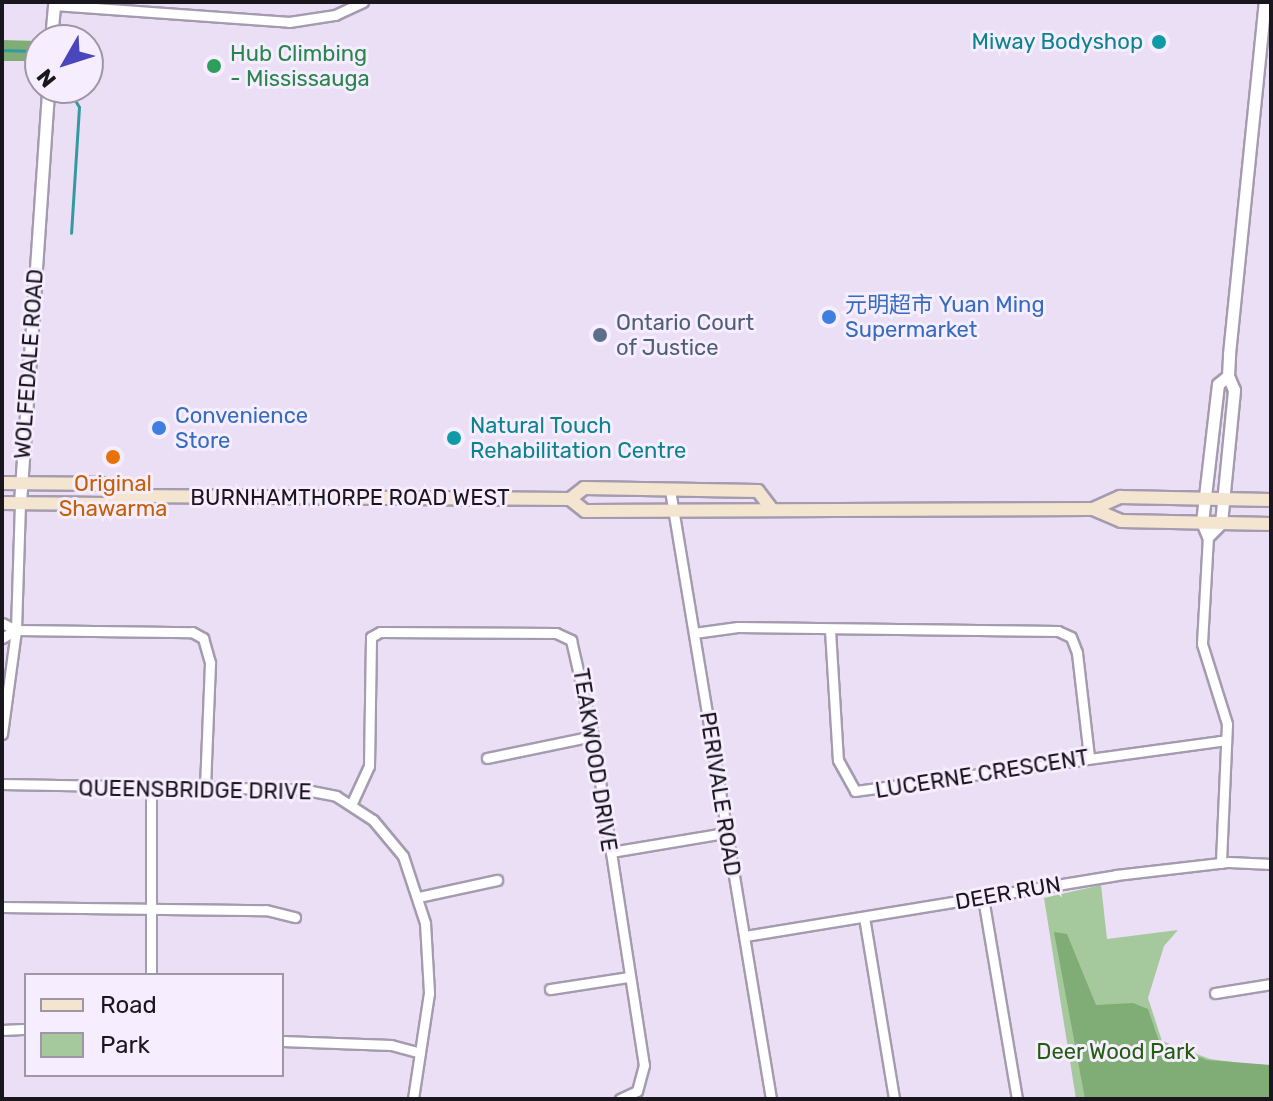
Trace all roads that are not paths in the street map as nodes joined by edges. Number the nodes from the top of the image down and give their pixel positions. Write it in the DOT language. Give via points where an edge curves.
graph roads {
  1 [pos="363,2"];
  2 [pos="54,4"];
  3 [pos="1268,5"];
  4 [pos="52,24"];
  5 [pos="47,104"];
  6 [pos="1228,376"];
  7 [pos="2,483"];
  8 [pos="22,483"];
  9 [pos="670,490"];
  10 [pos="130,496"];
  11 [pos="1205,498"];
  12 [pos="1223,498"];
  13 [pos="570,499"];
  14 [pos="1271,500"];
  15 [pos="2,503"];
  16 [pos="20,503"];
  17 [pos="770,507"];
  18 [pos="1093,509"];
  19 [pos="673,513"];
  20 [pos="1202,522"];
  21 [pos="1221,523"];
  22 [pos="1271,524"];
  23 [pos="1208,536"];
  24 [pos="2,623"];
  25 [pos="16,630"];
  26 [pos="830,630"];
  27 [pos="694,633"];
  28 [pos="2,638"];
  29 [pos="2,734"];
  30 [pos="593,736"];
  31 [pos="1226,740"];
  32 [pos="1089,756"];
  33 [pos="487,758"];
  34 [pos="2,784"];
  35 [pos="205,788"];
  36 [pos="151,790"];
  37 [pos="351,805"];
  38 [pos="725,833"];
  39 [pos="611,852"];
  40 [pos="1221,863"];
  41 [pos="1271,864"];
  42 [pos="497,880"];
  43 [pos="419,897"];
  44 [pos="983,898"];
  45 [pos="2,907"];
  46 [pos="154,910"];
  47 [pos="295,917"];
  48 [pos="864,917"];
  49 [pos="745,936"];
  50 [pos="151,973"];
  51 [pos="628,977"];
  52 [pos="1271,984"];
  53 [pos="550,989"];
  54 [pos="1215,993"];
  55 [pos="23,1029"];
  56 [pos="2,1030"];
  57 [pos="284,1041"];
  58 [pos="420,1053"];
  59 [pos="640,1095"];
  60 [pos="413,1099"];
  61 [pos="620,1099"];
  62 [pos="771,1099"];
  63 [pos="894,1099"];
  64 [pos="1017,1099"];
  1 -- 2 [label="street" via="335,15 289,22"];
  2 -- 4 [label="street"];
  3 -- 6 [label="street"];
  5 -- 8 [label="street, WOLFEDALE ROAD"];
  6 -- 11 [label="street" via="1218,384"];
  6 -- 12 [label="street" via="1234,390"];
  7 -- 8 [label="main road, BURNHAMTHORPE ROAD WEST"];
  8 -- 10 [label="main road, BURNHAMTHORPE ROAD WEST" via="108,484"];
  8 -- 16 [label="street, WOLFEDALE ROAD"];
  9 -- 13 [label="main road, BURNHAMTHORPE ROAD WEST" via="584,488"];
  9 -- 17 [label="main road, BURNHAMTHORPE ROAD WEST" via="758,491"];
  9 -- 19 [label="street, PERIVALE ROAD"];
  10 -- 13 [label="main road, BURNHAMTHORPE ROAD WEST"];
  10 -- 16 [label="main road, BURNHAMTHORPE ROAD WEST" via="108,504"];
  11 -- 12 [label="main road, BURNHAMTHORPE ROAD WEST"];
  11 -- 18 [label="main road, BURNHAMTHORPE ROAD WEST" via="1120,497"];
  11 -- 20 [label="street"];
  12 -- 14 [label="main road, BURNHAMTHORPE ROAD WEST"];
  12 -- 21 [label="street"];
  13 -- 19 [label="main road, BURNHAMTHORPE ROAD WEST" via="585,511"];
  15 -- 16 [label="main road, BURNHAMTHORPE ROAD WEST"];
  16 -- 25 [label="street, WOLFEDALE ROAD"];
  17 -- 18 [label="main road, BURNHAMTHORPE ROAD WEST"];
  17 -- 19 [label="main road, BURNHAMTHORPE ROAD WEST" via="758,514"];
  18 -- 20 [label="main road, BURNHAMTHORPE ROAD WEST" via="1121,521"];
  19 -- 27 [label="street, PERIVALE ROAD"];
  20 -- 21 [label="main road, BURNHAMTHORPE ROAD WEST"];
  20 -- 23 [label="street"];
  21 -- 22 [label="main road, BURNHAMTHORPE ROAD WEST"];
  21 -- 23 [label="street"];
  23 -- 31 [label="street" via="1202,644 1227,724"];
  24 -- 25 [label="street"];
  25 -- 28 [label="street"];
  25 -- 29 [label="street, WOLFEDALE ROAD"];
  25 -- 35 [label="street" via="192,632 203,638 210,663"];
  26 -- 27 [label="street" via="738,627"];
  26 -- 32 [label="street" via="1058,631 1071,637 1084,695"];
  26 -- 32 [label="street, LUCERNE CRESCENT" via="838,760 855,791"];
  27 -- 38 [label="street, PERIVALE ROAD"];
  30 -- 33 [label="street"];
  30 -- 37 [label="street, TEAKWOOD DRIVE" via="577,651 564,634 380,632 371,637 368,652 369,766"];
  30 -- 39 [label="street, TEAKWOOD DRIVE"];
  31 -- 32 [label="street, LUCERNE CRESCENT"];
  31 -- 40 [label="street"];
  34 -- 36 [label="street, QUEENSBRIDGE DRIVE"];
  35 -- 36 [label="street, QUEENSBRIDGE DRIVE"];
  35 -- 37 [label="street, QUEENSBRIDGE DRIVE" via="301,789"];
  36 -- 46 [label="street"];
  37 -- 43 [label="street, QUEENSBRIDGE DRIVE" via="373,820 403,856"];
  38 -- 39 [label="street"];
  38 -- 49 [label="street, PERIVALE ROAD"];
  39 -- 51 [label="street, TEAKWOOD DRIVE"];
  40 -- 41 [label="street, DEER RUN"];
  40 -- 44 [label="street, DEER RUN"];
  42 -- 43 [label="street"];
  43 -- 58 [label="street, QUEENSBRIDGE DRIVE" via="430,967"];
  44 -- 48 [label="street, DEER RUN"];
  44 -- 64 [label="street"];
  45 -- 46 [label="street"];
  46 -- 47 [label="street" via="266,910"];
  46 -- 50 [label="street"];
  48 -- 49 [label="street, DEER RUN"];
  48 -- 63 [label="street"];
  49 -- 62 [label="street, PERIVALE ROAD"];
  51 -- 53 [label="street"];
  51 -- 59 [label="street, TEAKWOOD DRIVE" via="644,1065"];
  52 -- 54 [label="street"];
  55 -- 56 [label="street"];
  57 -- 58 [label="street" via="391,1045"];
  58 -- 60 [label="street, QUEENSBRIDGE DRIVE"];
  59 -- 61 [label="street, TEAKWOOD DRIVE"];
}
